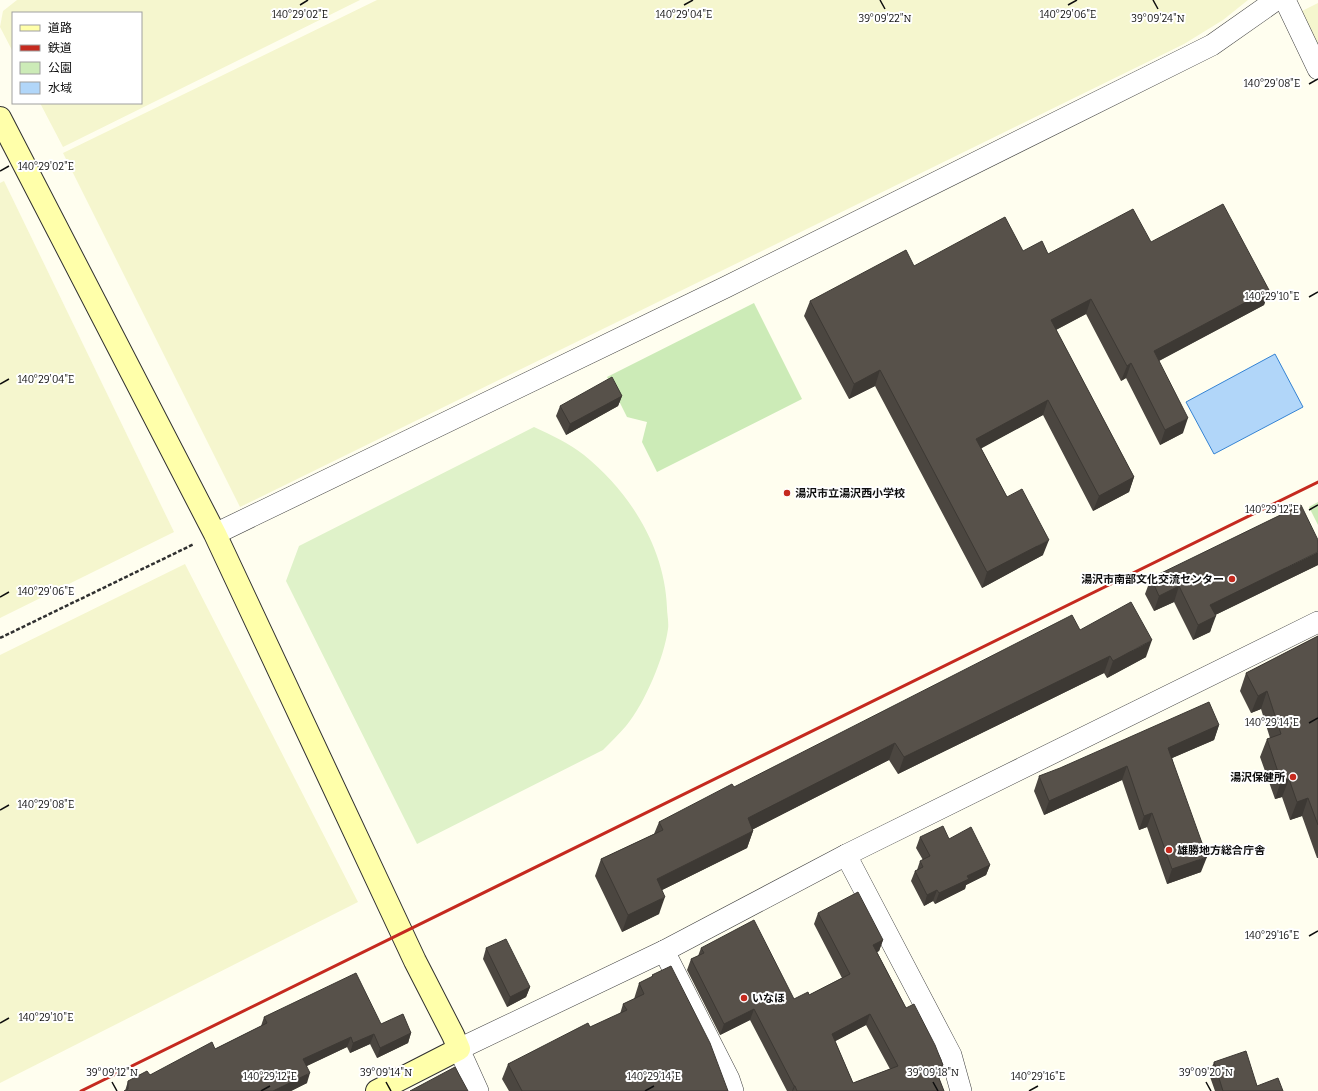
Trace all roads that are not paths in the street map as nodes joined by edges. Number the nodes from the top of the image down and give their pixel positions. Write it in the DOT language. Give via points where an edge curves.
graph roads {
  1 [pos="1276,0"];
  2 [pos="1285,0"];
  3 [pos="1318,69"];
  4 [pos="0,118"];
  5 [pos="215,534"];
  6 [pos="1318,622"];
  7 [pos="846,855"];
  8 [pos="664,951"];
  9 [pos="459,1049"];
  10 [pos="377,1091"];
  11 [pos="478,1091"];
  12 [pos="733,1091"];
  13 [pos="961,1091"];
  1 -- 5 [label="street" via="1198,52 726,288"];
  2 -- 3 [label="street"];
  4 -- 5 [label="street"];
  5 -- 9 [label="street" via="415,961"];
  6 -- 7 [label="street"];
  7 -- 8 [label="street"];
  7 -- 13 [label="street" via="951,1055"];
  8 -- 9 [label="street"];
  8 -- 12 [label="street"];
  9 -- 10 [label="street"];
  9 -- 11 [label="street"];
}
